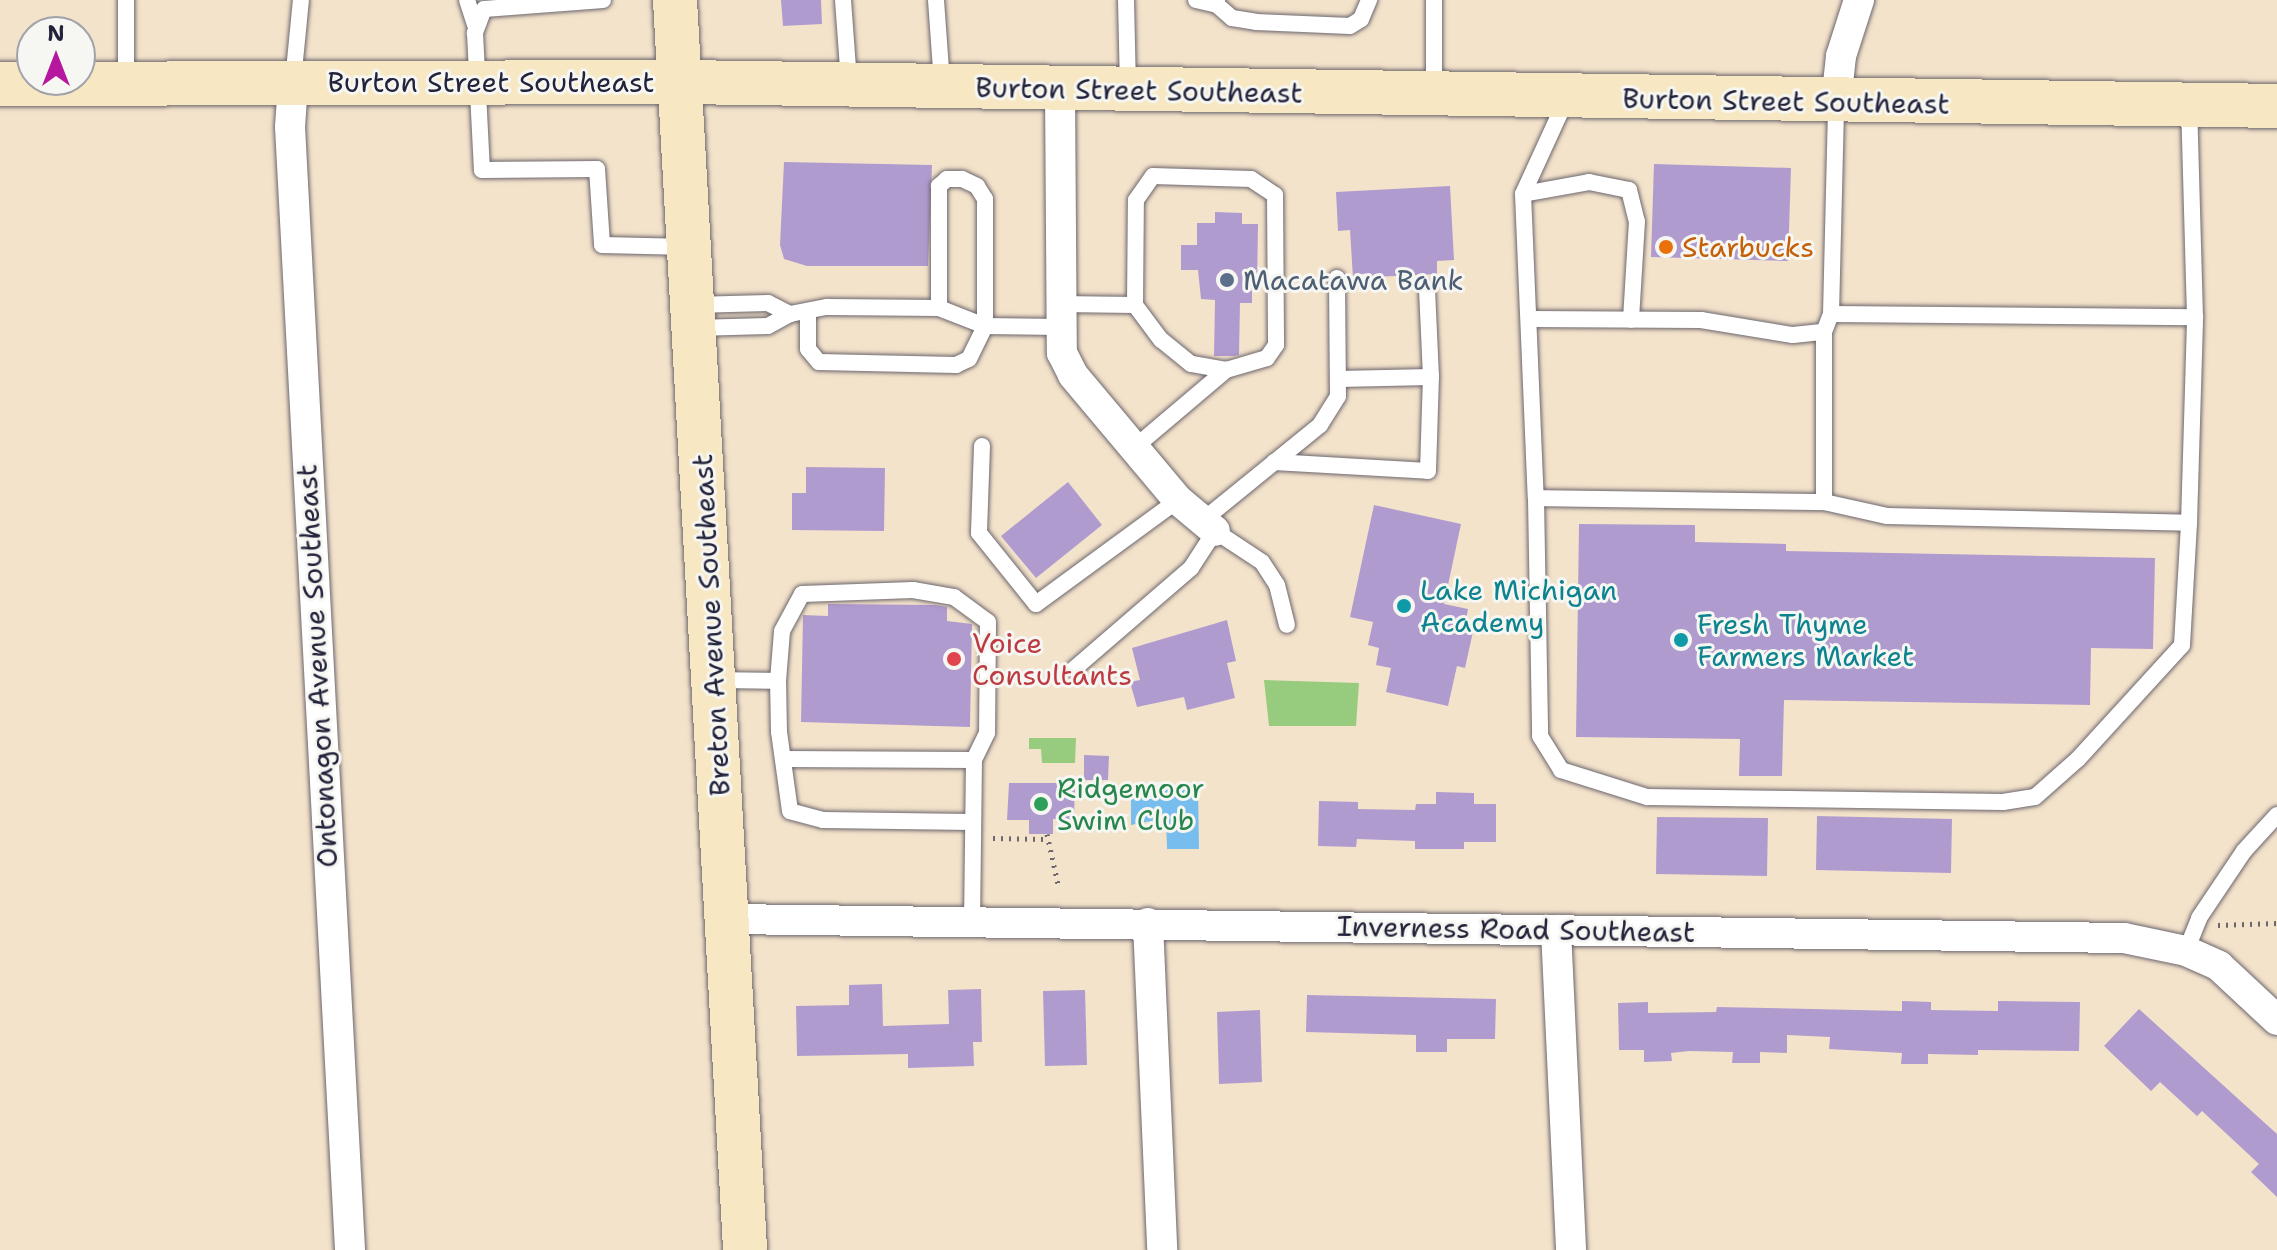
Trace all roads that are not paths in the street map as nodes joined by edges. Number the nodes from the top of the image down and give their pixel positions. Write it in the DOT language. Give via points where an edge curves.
graph roads {
  1 [pos="126,0"];
  2 [pos="301,0"];
  3 [pos="467,0"];
  4 [pos="603,0"];
  5 [pos="675,0"];
  6 [pos="843,0"];
  7 [pos="936,0"];
  8 [pos="1126,0"];
  9 [pos="1196,0"];
  10 [pos="1369,0"];
  11 [pos="1434,0"];
  12 [pos="1859,0"];
  13 [pos="1217,2"];
  14 [pos="475,25"];
  15 [pos="682,82"];
  16 [pos="293,83"];
  17 [pos="0,84"];
  18 [pos="126,84"];
  19 [pos="477,84"];
  20 [pos="849,86"];
  21 [pos="942,86"];
  22 [pos="1060,89"];
  23 [pos="1128,90"];
  24 [pos="1434,94"];
  25 [pos="1567,98"];
  26 [pos="1836,102"];
  27 [pos="2189,105"];
  28 [pos="2277,106"];
  29 [pos="1523,194"];
  30 [pos="690,247"];
  31 [pos="1337,278"];
  32 [pos="1427,289"];
  33 [pos="1135,305"];
  34 [pos="939,308"];
  35 [pos="790,314"];
  36 [pos="808,314"];
  37 [pos="1831,314"];
  38 [pos="1059,316"];
  39 [pos="694,317"];
  40 [pos="2195,317"];
  41 [pos="1529,319"];
  42 [pos="1631,320"];
  43 [pos="985,326"];
  44 [pos="1824,332"];
  45 [pos="1226,370"];
  46 [pos="1431,377"];
  47 [pos="1338,379"];
  48 [pos="982,446"];
  49 [pos="1134,448"];
  50 [pos="1274,462"];
  51 [pos="1536,498"];
  52 [pos="1178,500"];
  53 [pos="1824,502"];
  54 [pos="2189,523"];
  55 [pos="1208,526"];
  56 [pos="1287,625"];
  57 [pos="1074,669"];
  58 [pos="713,680"];
  59 [pos="778,681"];
  60 [pos="783,759"];
  61 [pos="974,760"];
  62 [pos="2277,815"];
  63 [pos="971,822"];
  64 [pos="729,919"];
  65 [pos="972,920"];
  66 [pos="1148,923"];
  67 [pos="1556,930"];
  68 [pos="2186,951"];
  69 [pos="2277,1020"];
  70 [pos="350,1250"];
  71 [pos="745,1250"];
  72 [pos="1162,1250"];
  73 [pos="1571,1250"];
  1 -- 18 [label="lane"];
  2 -- 16 [label="lane"];
  3 -- 14 [label="lane"];
  4 -- 14 [label="lane" via="496,4 484,9"];
  5 -- 15 [label="main road, Breton Avenue Southeast"];
  6 -- 20 [label="lane"];
  7 -- 21 [label="lane"];
  8 -- 23 [label="lane"];
  9 -- 13 [label="lane"];
  10 -- 13 [label="lane" via="1361,19 1350,26 1232,18"];
  11 -- 24 [label="lane"];
  12 -- 26 [label="street" via="1841,56"];
  14 -- 19 [label="lane"];
  15 -- 19 [label="main road, Burton Street Southeast"];
  15 -- 20 [label="main road, Burton Street Southeast"];
  15 -- 30 [label="main road, Breton Avenue Southeast"];
  16 -- 18 [label="main road, Burton Street Southeast"];
  16 -- 19 [label="main road, Burton Street Southeast"];
  16 -- 70 [label="street, Ontonagon Avenue Southeast" via="290,127 344,1218"];
  17 -- 18 [label="main road, Burton Street Southeast"];
  19 -- 30 [label="lane" via="482,170 597,169 602,245"];
  20 -- 21 [label="main road, Burton Street Southeast"];
  21 -- 22 [label="main road, Burton Street Southeast"];
  22 -- 23 [label="main road, Burton Street Southeast"];
  22 -- 38 [label="street"];
  23 -- 24 [label="main road, Burton Street Southeast"];
  24 -- 25 [label="main road, Burton Street Southeast"];
  25 -- 26 [label="main road, Burton Street Southeast"];
  25 -- 29 [label="lane"];
  26 -- 27 [label="main road, Burton Street Southeast"];
  26 -- 37 [label="lane"];
  27 -- 28 [label="main road, Burton Street Southeast"];
  27 -- 40 [label="lane"];
  29 -- 41 [label="lane"];
  29 -- 42 [label="lane" via="1589,182 1629,190 1637,221"];
  30 -- 39 [label="main road, Breton Avenue Southeast"];
  31 -- 47 [label="lane"];
  32 -- 46 [label="lane"];
  33 -- 38 [label="lane"];
  33 -- 45 [label="lane" via="1173,352 1191,364"];
  33 -- 45 [label="lane" via="1136,200 1153,176 1251,179 1275,195 1276,345 1267,358"];
  34 -- 36 [label="lane" via="827,307"];
  34 -- 43 [label="lane"];
  34 -- 43 [label="lane" via="939,186 947,179 962,179 977,186 985,199"];
  35 -- 36 [label="lane"];
  35 -- 39 [label="lane" via="768,326"];
  35 -- 39 [label="lane" via="768,303"];
  36 -- 43 [label="lane" via="808,349 819,362 956,365 969,359"];
  37 -- 40 [label="lane"];
  37 -- 44 [label="lane"];
  38 -- 43 [label="lane"];
  38 -- 49 [label="street" via="1062,353 1073,375"];
  39 -- 58 [label="main road, Breton Avenue Southeast"];
  40 -- 54 [label="lane"];
  41 -- 42 [label="lane"];
  41 -- 51 [label="lane"];
  42 -- 44 [label="lane" via="1701,320 1793,335"];
  44 -- 53 [label="lane"];
  45 -- 49 [label="lane"];
  46 -- 47 [label="lane"];
  46 -- 50 [label="lane" via="1428,471"];
  47 -- 50 [label="lane" via="1338,396 1320,425"];
  48 -- 52 [label="lane" via="979,533 1036,604"];
  49 -- 52 [label="street"];
  50 -- 55 [label="lane"];
  51 -- 53 [label="lane"];
  51 -- 54 [label="lane" via="1540,736 1561,770 1647,797 2003,802 2035,797 2078,759 2182,645"];
  52 -- 55 [label="street"];
  53 -- 54 [label="lane" via="1887,516"];
  55 -- 56 [label="lane" via="1262,562 1277,585"];
  55 -- 57 [label="lane" via="1191,568"];
  58 -- 59 [label="lane"];
  58 -- 64 [label="main road, Breton Avenue Southeast"];
  59 -- 60 [label="lane"];
  59 -- 61 [label="lane" via="782,631 802,594 913,590 954,597 988,622 987,733"];
  60 -- 61 [label="lane"];
  60 -- 63 [label="lane" via="790,811 800,817"];
  61 -- 63 [label="lane"];
  62 -- 68 [label="lane" via="2244,851 2206,907"];
  63 -- 65 [label="lane"];
  64 -- 65 [label="street, Inverness Road Southeast"];
  64 -- 71 [label="main road, Breton Avenue Southeast"];
  65 -- 66 [label="street, Inverness Road Southeast"];
  66 -- 67 [label="street, Inverness Road Southeast"];
  66 -- 72 [label="street"];
  67 -- 68 [label="street, Inverness Road Southeast" via="2124,938"];
  67 -- 73 [label="street"];
  68 -- 69 [label="street, Inverness Road Southeast" via="2219,966"];
}
